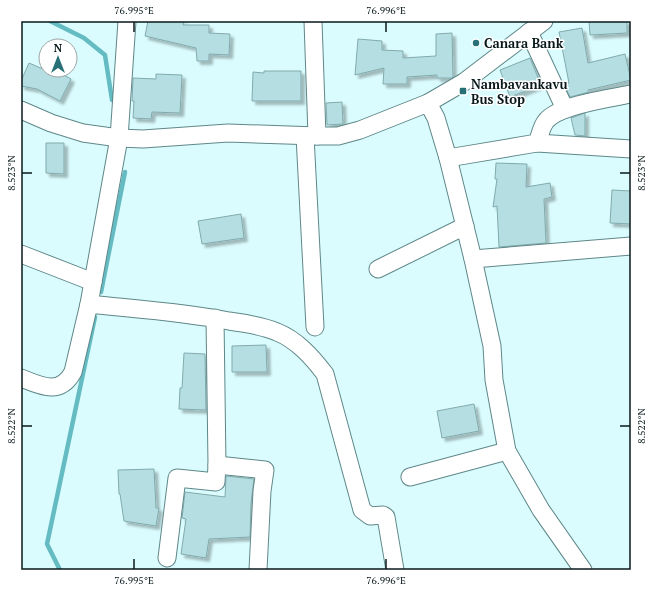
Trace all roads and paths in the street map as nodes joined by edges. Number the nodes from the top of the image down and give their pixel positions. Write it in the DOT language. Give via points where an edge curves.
graph roads {
  1 [pos="127,21"];
  2 [pos="313,21"];
  3 [pos="544,21"];
  4 [pos="529,32"];
  5 [pos="631,94"];
  6 [pos="428,103"];
  7 [pos="565,109"];
  8 [pos="21,110"];
  9 [pos="311,136"];
  10 [pos="119,138"];
  11 [pos="537,143"];
  12 [pos="631,149"];
  13 [pos="448,158"];
  14 [pos="465,226"];
  15 [pos="631,246"];
  16 [pos="21,254"];
  17 [pos="473,259"];
  18 [pos="378,270"];
  19 [pos="93,282"];
  20 [pos="89,304"];
  21 [pos="216,318"];
  22 [pos="315,327"];
  23 [pos="21,378"];
  24 [pos="507,451"];
  25 [pos="217,465"];
  26 [pos="410,477"];
  27 [pos="167,558"];
  28 [pos="258,570"];
  29 [pos="395,570"];
  30 [pos="583,570"];
  1 -- 10 [label="street"];
  2 -- 9 [label="street"];
  3 -- 4 [label="street"];
  4 -- 6 [label="street" via="464,82"];
  4 -- 7 [label="street"];
  5 -- 7 [label="street"];
  6 -- 9 [label="street" via="360,130 338,136"];
  6 -- 13 [label="street" via="436,118"];
  7 -- 11 [label="street" via="546,120"];
  8 -- 10 [label="street" via="83,133"];
  9 -- 10 [label="street" via="228,134"];
  9 -- 22 [label="street"];
  10 -- 19 [label="street"];
  11 -- 12 [label="street"];
  11 -- 13 [label="street"];
  13 -- 14 [label="street"];
  14 -- 17 [label="street"];
  14 -- 18 [label="street"];
  15 -- 17 [label="street"];
  16 -- 19 [label="street"];
  17 -- 24 [label="street" via="492,346 494,380"];
  19 -- 20 [label="street"];
  20 -- 21 [label="street"];
  20 -- 23 [label="street" via="73,372 68,380 53,387 42,386"];
  21 -- 25 [label="street"];
  21 -- 29 [label="street" via="276,331 312,356 325,374 362,510 368,515 386,517"];
  24 -- 26 [label="street"];
  24 -- 30 [label="street" via="542,510"];
  25 -- 27 [label="street" via="216,482 177,478"];
  25 -- 28 [label="street" via="265,470"];
}
